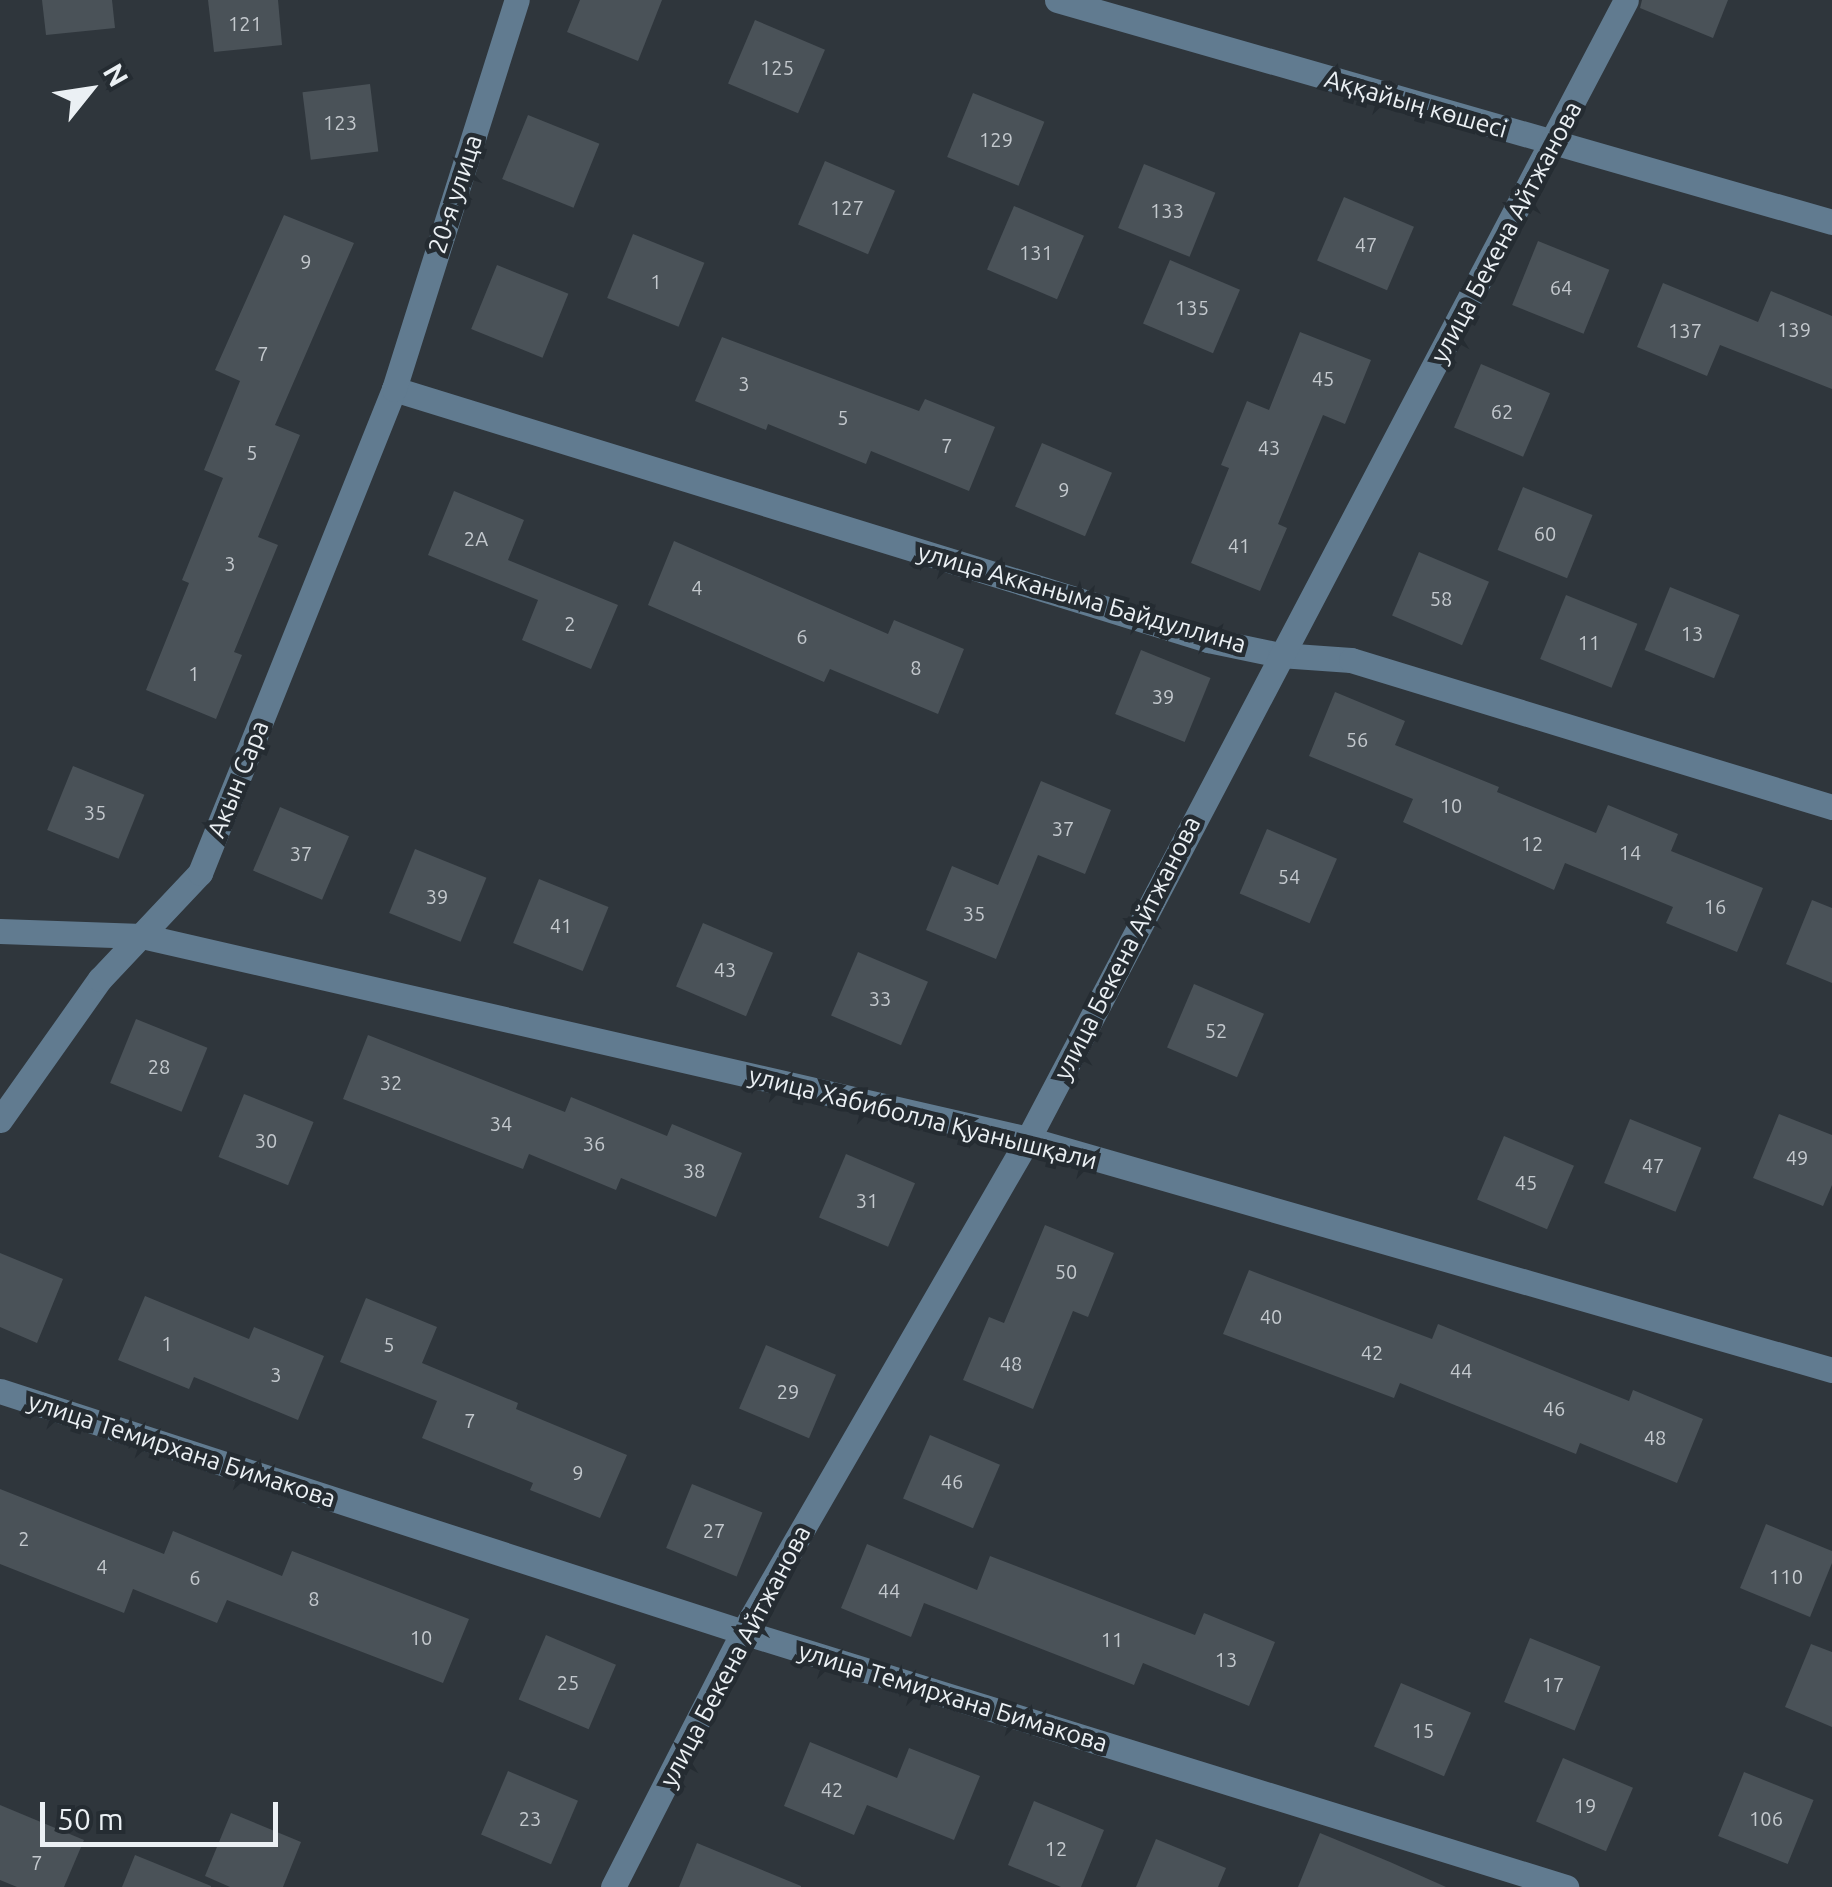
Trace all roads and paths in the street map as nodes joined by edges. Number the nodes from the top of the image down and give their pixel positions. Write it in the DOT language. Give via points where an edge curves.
graph roads {
  1 [pos="518,0"];
  2 [pos="1058,0"];
  3 [pos="1626,0"];
  4 [pos="1554,144"];
  5 [pos="1832,222"];
  6 [pos="394,389"];
  7 [pos="1280,654"];
  8 [pos="1832,807"];
  9 [pos="0,931"];
  10 [pos="142,936"];
  11 [pos="0,1120"];
  12 [pos="1028,1139"];
  13 [pos="1832,1370"];
  14 [pos="0,1391"];
  15 [pos="744,1632"];
  16 [pos="613,1887"];
  17 [pos="1566,1887"];
  1 -- 6 [label="street, 20-я улица"];
  2 -- 4 [label="street, Аққайың көшесі"];
  3 -- 4 [label="street, улица Бекена Айтжанова"];
  4 -- 5 [label="street, Аққайың көшесі"];
  4 -- 7 [label="street, улица Бекена Айтжанова"];
  6 -- 7 [label="street, улица Акканыма Байдуллина" via="1208,640"];
  6 -- 10 [label="street, Акын Сара" via="200,873"];
  7 -- 8 [label="street, улица Акканыма Байдуллина" via="1351,660"];
  7 -- 12 [label="street, улица Бекена Айтжанова"];
  9 -- 10 [label="street, улица Хабиболла Қуанышқали"];
  10 -- 11 [label="street, Акын Сара" via="100,980"];
  10 -- 12 [label="street, улица Хабиболла Қуанышқали"];
  12 -- 13 [label="street, улица Хабиболла Қуанышқали"];
  12 -- 15 [label="street, улица Бекена Айтжанова"];
  14 -- 15 [label="street, улица Темирхана Бимакова"];
  15 -- 16 [label="street, улица Бекена Айтжанова"];
  15 -- 17 [label="street, улица Темирхана Бимакова"];
}
